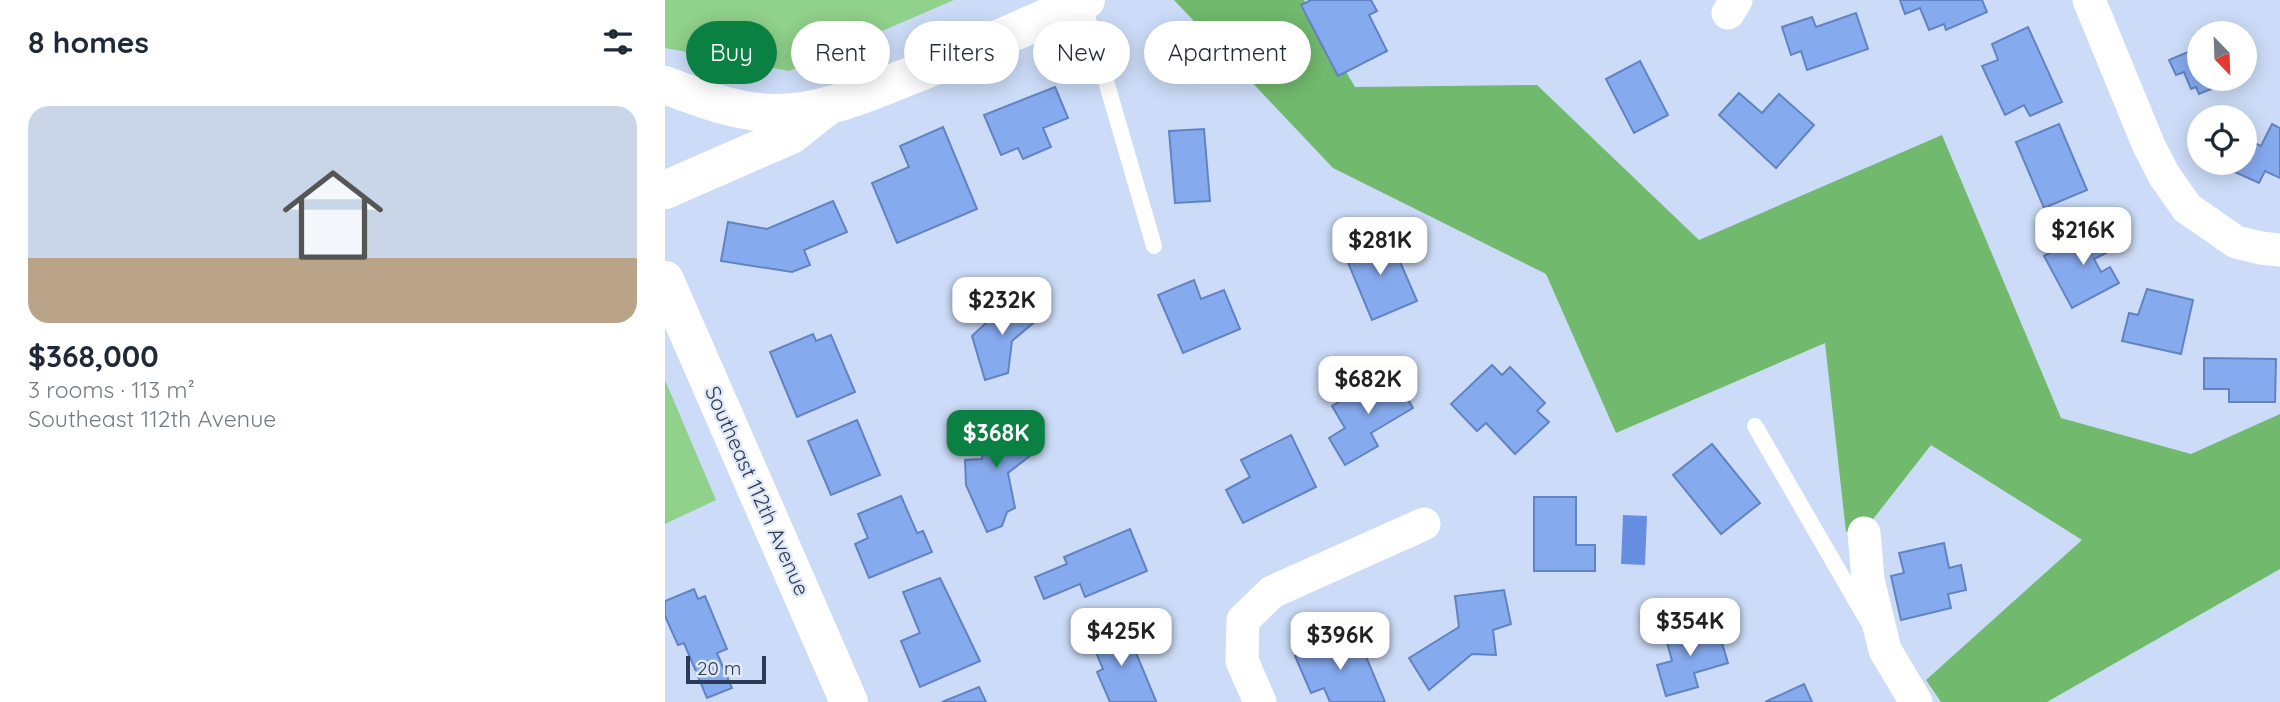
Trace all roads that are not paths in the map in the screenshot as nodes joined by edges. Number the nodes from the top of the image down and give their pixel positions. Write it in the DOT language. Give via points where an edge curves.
graph roads {
  1 [pos="2089,0"];
  2 [pos="1084,1"];
  3 [pos="665,85"];
  4 [pos="829,104"];
  5 [pos="665,190"];
  6 [pos="1154,246"];
  7 [pos="2280,250"];
  8 [pos="665,280"];
  9 [pos="1755,426"];
  10 [pos="1424,524"];
  11 [pos="1864,533"];
  12 [pos="1885,650"];
  13 [pos="849,702"];
  14 [pos="1261,702"];
  15 [pos="1916,702"];
  1 -- 7 [label="street" via="2149,146 2187,208 2236,242"];
  2 -- 4 [label="street" via="934,67"];
  2 -- 6 [label="lane"];
  3 -- 4 [label="street" via="750,111 797,111"];
  4 -- 5 [label="street" via="791,135"];
  8 -- 13 [label="street, Southeast 112th Avenue"];
  9 -- 12 [label="lane"];
  10 -- 14 [label="street" via="1272,592 1243,620 1242,661"];
  11 -- 12 [label="street" via="1868,580"];
  12 -- 15 [label="street"];
}
